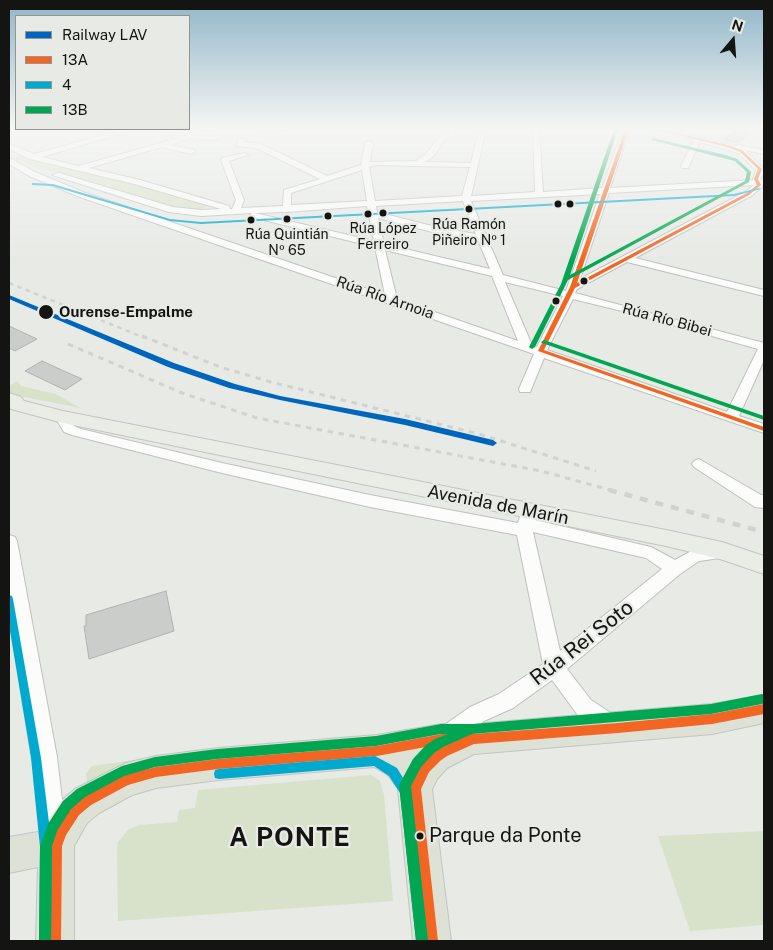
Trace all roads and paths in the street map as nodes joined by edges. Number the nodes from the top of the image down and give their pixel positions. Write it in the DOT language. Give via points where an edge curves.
graph roads {
  1 [pos="39,173"];
  2 [pos="46,173"];
  3 [pos="99,173"];
  4 [pos="230,173"];
  5 [pos="315,173"];
  6 [pos="344,173"];
  7 [pos="366,173"];
  8 [pos="472,173"];
  9 [pos="538,173"];
  10 [pos="611,173"];
  11 [pos="32,174"];
  12 [pos="327,179"];
  13 [pos="760,181"];
  14 [pos="604,191"];
  15 [pos="539,194"];
  16 [pos="748,194"];
  17 [pos="764,197"];
  18 [pos="466,199"];
  19 [pos="287,209"];
  20 [pos="373,209"];
  21 [pos="238,211"];
  22 [pos="481,238"];
  23 [pos="380,245"];
  24 [pos="626,259"];
  25 [pos="576,274"];
  26 [pos="498,276"];
  27 [pos="590,278"];
  28 [pos="571,290"];
  29 [pos="764,293"];
  30 [pos="392,301"];
  31 [pos="527,347"];
  32 [pos="764,348"];
  33 [pos="540,351"];
  34 [pos="525,389"];
  35 [pos="12,409"];
  36 [pos="731,417"];
  37 [pos="764,429"];
  38 [pos="699,464"];
  39 [pos="763,502"];
  40 [pos="526,522"];
  41 [pos="9,541"];
  42 [pos="722,551"];
  43 [pos="764,564"];
  44 [pos="674,569"];
  45 [pos="554,668"];
  46 [pos="764,709"];
  47 [pos="618,728"];
  48 [pos="442,738"];
  49 [pos="473,739"];
  50 [pos="377,751"];
  51 [pos="415,788"];
  52 [pos="56,846"];
  53 [pos="9,856"];
  54 [pos="55,941"];
  55 [pos="432,941"];
  1 -- 11 [label="street"];
  2 -- 21 [label="street" via="184,213"];
  3 -- 21 [label="street"];
  4 -- 21 [label="street" via="240,200 236,208"];
  5 -- 12 [label="street"];
  6 -- 12 [label="street"];
  7 -- 20 [label="street"];
  8 -- 18 [label="street"];
  9 -- 15 [label="street"];
  10 -- 14 [label="street"];
  11 -- 30 [label="street, Rúa Río Arnoia" via="80,194"];
  12 -- 19 [label="street" via="286,192"];
  13 -- 14 [label="street"];
  13 -- 16 [label="street"];
  14 -- 15 [label="street"];
  14 -- 25 [label="street"];
  15 -- 18 [label="street"];
  16 -- 17 [label="street"];
  16 -- 24 [label="street"];
  18 -- 20 [label="street"];
  18 -- 22 [label="street"];
  19 -- 20 [label="street"];
  19 -- 21 [label="street"];
  20 -- 22 [label="street" via="440,231"];
  20 -- 23 [label="street"];
  21 -- 23 [label="street, Rúa Río Bibei"];
  22 -- 26 [label="street"];
  23 -- 26 [label="street, Rúa Río Bibei"];
  23 -- 30 [label="street"];
  24 -- 27 [label="street"];
  24 -- 29 [label="street"];
  25 -- 27 [label="street"];
  25 -- 28 [label="street"];
  26 -- 28 [label="street, Rúa Río Bibei"];
  26 -- 31 [label="street"];
  27 -- 28 [label="street"];
  28 -- 32 [label="street, Rúa Río Bibei"];
  28 -- 33 [label="street"];
  30 -- 31 [label="street, Rúa Río Arnoia"];
  31 -- 33 [label="street, Rúa Río Arnoia"];
  32 -- 36 [label="street"];
  33 -- 34 [label="street"];
  33 -- 36 [label="street, Rúa Río Arnoia"];
  35 -- 40 [label="main road, Avenida de Marín" via="65,417 102,431"];
  36 -- 37 [label="street, Rúa Río Arnoia"];
  38 -- 39 [label="street"];
  40 -- 42 [label="main road, Avenida de Marín" via="685,542"];
  40 -- 44 [label="street, Avenida de Marín" via="651,554"];
  40 -- 45 [label="street"];
  41 -- 52 [label="street" via="46,757"];
  42 -- 43 [label="main road, Avenida de Marín"];
  42 -- 44 [label="street, Rúa Rei Soto" via="695,555"];
  44 -- 45 [label="street, Rúa Rei Soto"];
  45 -- 47 [label="street" via="584,707"];
  45 -- 48 [label="street, Rúa Rei Soto" via="506,701 477,714"];
  46 -- 47 [label="highway" via="712,719"];
  47 -- 49 [label="highway"];
  48 -- 49 [label="highway"];
  48 -- 50 [label="highway"];
  49 -- 51 [label="highway" via="436,757 425,768"];
  50 -- 51 [label="highway" via="400,764"];
  50 -- 52 [label="highway" via="218,764 139,776 114,785 87,801 68,821"];
  51 -- 55 [label="highway"];
  52 -- 53 [label="highway"];
  52 -- 54 [label="highway"];
}
